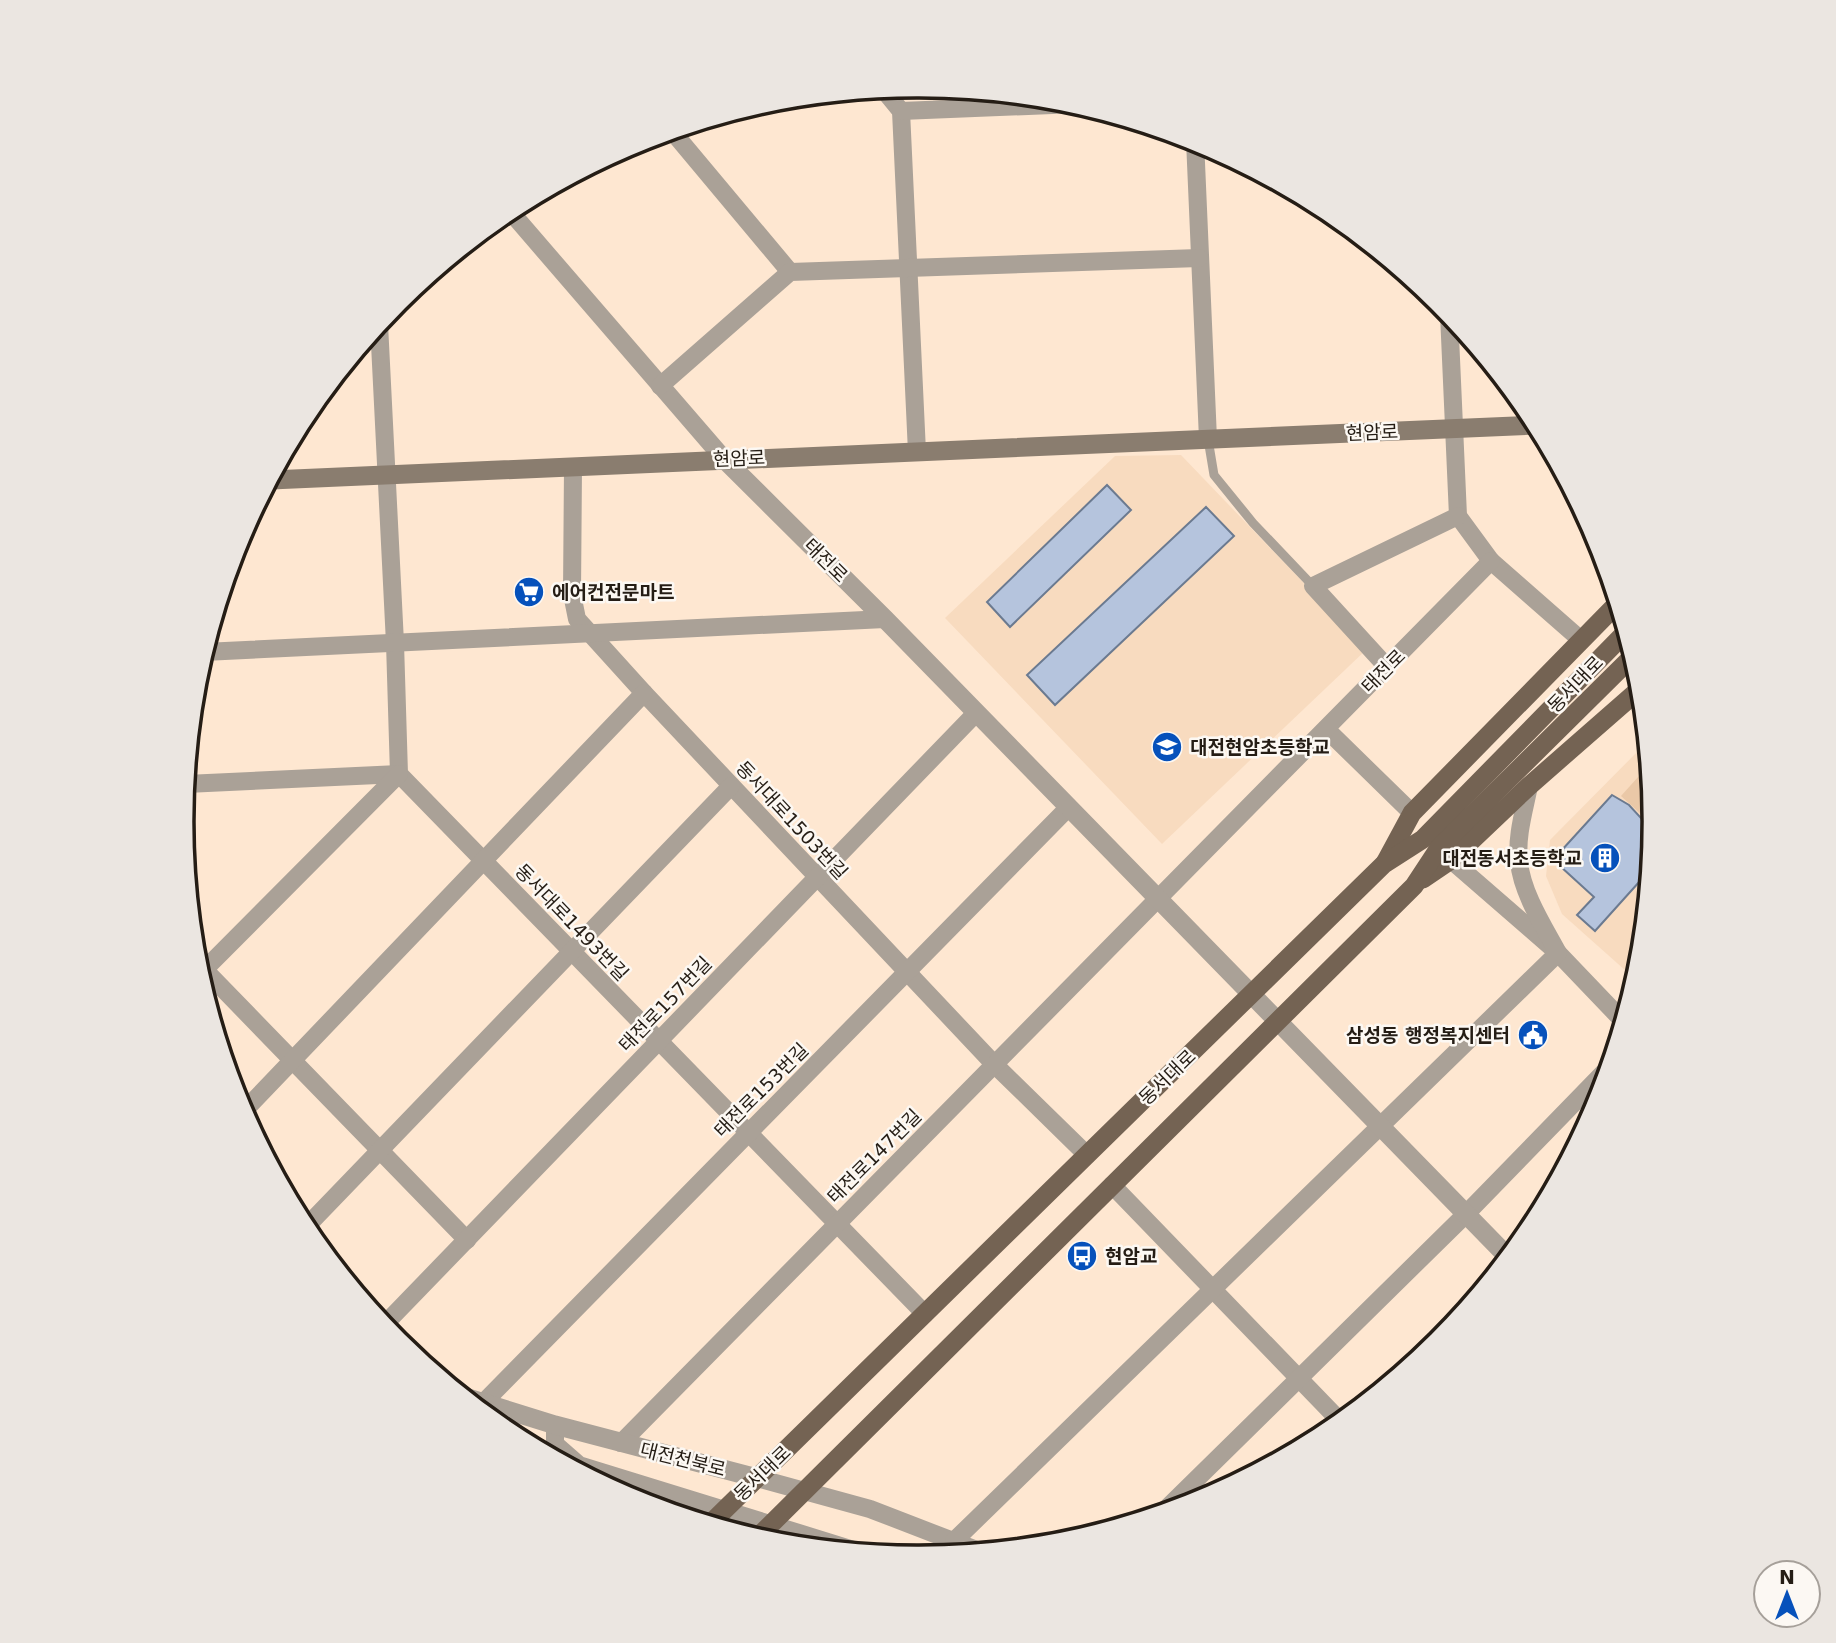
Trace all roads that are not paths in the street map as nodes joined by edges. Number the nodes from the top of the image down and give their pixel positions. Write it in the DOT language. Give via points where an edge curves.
graph roads {
  1 [pos="891,99"];
  2 [pos="1024,106"];
  3 [pos="901,111"];
  4 [pos="678,139"];
  5 [pos="1195,153"];
  6 [pos="517,219"];
  7 [pos="1199,258"];
  8 [pos="908,268"];
  9 [pos="790,272"];
  10 [pos="1450,331"];
  11 [pos="380,338"];
  12 [pos="660,386"];
  13 [pos="1523,425"];
  14 [pos="1455,428"];
  15 [pos="1208,439"];
  16 [pos="917,452"];
  17 [pos="724,458"];
  18 [pos="573,467"];
  19 [pos="387,475"];
  20 [pos="281,480"];
  21 [pos="1458,516"];
  22 [pos="1491,561"];
  23 [pos="1313,586"];
  24 [pos="1610,611"];
  25 [pos="885,619"];
  26 [pos="589,634"];
  27 [pos="1581,640"];
  28 [pos="1618,640"];
  29 [pos="395,643"];
  30 [pos="215,651"];
  31 [pos="1624,665"];
  32 [pos="1387,667"];
  33 [pos="644,693"];
  34 [pos="1631,697"];
  35 [pos="976,713"];
  36 [pos="1326,729"];
  37 [pos="399,774"];
  38 [pos="196,784"];
  39 [pos="731,786"];
  40 [pos="1529,786"];
  41 [pos="1068,808"];
  42 [pos="1412,813"];
  43 [pos="1451,860"];
  44 [pos="483,861"];
  45 [pos="1384,864"];
  46 [pos="818,877"];
  47 [pos="1414,886"];
  48 [pos="1156,899"];
  49 [pos="571,952"];
  50 [pos="1558,953"];
  51 [pos="208,961"];
  52 [pos="907,972"];
  53 [pos="212,980"];
  54 [pos="1251,995"];
  55 [pos="1616,1013"];
  56 [pos="1277,1022"];
  57 [pos="658,1042"];
  58 [pos="292,1060"];
  59 [pos="994,1064"];
  60 [pos="1591,1086"];
  61 [pos="252,1102"];
  62 [pos="1378,1126"];
  63 [pos="747,1134"];
  64 [pos="380,1151"];
  65 [pos="1087,1156"];
  66 [pos="1112,1185"];
  67 [pos="1465,1215"];
  68 [pos="314,1219"];
  69 [pos="835,1225"];
  70 [pos="467,1240"];
  71 [pos="1500,1250"];
  72 [pos="1212,1290"];
  73 [pos="925,1314"];
  74 [pos="391,1317"];
  75 [pos="1298,1378"];
  76 [pos="485,1401"];
  77 [pos="490,1404"];
  78 [pos="1333,1414"];
  79 [pos="555,1425"];
  80 [pos="621,1443"];
  81 [pos="565,1453"];
  82 [pos="605,1473"];
  83 [pos="757,1478"];
  84 [pos="805,1491"];
  85 [pos="1177,1497"];
  86 [pos="718,1516"];
  87 [pos="767,1528"];
  88 [pos="806,1536"];
  89 [pos="954,1541"];
  90 [pos="960,1543"];
  1 -- 3 [label="street"];
  2 -- 3 [label="street"];
  3 -- 8 [label="street"];
  4 -- 9 [label="street"];
  5 -- 7 [label="street"];
  6 -- 12 [label="street, 태전로"];
  7 -- 8 [label="street"];
  7 -- 15 [label="street"];
  8 -- 9 [label="street"];
  8 -- 16 [label="street"];
  9 -- 12 [label="street"];
  10 -- 14 [label="street"];
  11 -- 19 [label="street"];
  12 -- 17 [label="street, 태전로"];
  13 -- 14 [label="main road, 현암로"];
  14 -- 15 [label="main road, 현암로"];
  14 -- 21 [label="street"];
  15 -- 16 [label="main road, 현암로"];
  15 -- 23 [label="lane" via="1214,475"];
  16 -- 17 [label="main road, 현암로"];
  17 -- 18 [label="main road, 현암로"];
  17 -- 25 [label="street, 태전로"];
  18 -- 19 [label="main road, 현암로"];
  18 -- 26 [label="street, 동서대로1503번길" via="572,594 578,619"];
  19 -- 20 [label="main road, 현암로"];
  19 -- 29 [label="street"];
  21 -- 22 [label="street, 동서대로"];
  21 -- 23 [label="street"];
  22 -- 27 [label="street, 동서대로"];
  22 -- 32 [label="street, 태전로"];
  23 -- 32 [label="street"];
  24 -- 27 [label="main road"];
  25 -- 26 [label="street"];
  25 -- 35 [label="street, 태전로"];
  26 -- 29 [label="street"];
  26 -- 33 [label="street, 동서대로1503번길"];
  27 -- 42 [label="main road"];
  28 -- 45 [label="main road, 동서대로" via="1423,839"];
  29 -- 30 [label="street"];
  29 -- 37 [label="street"];
  31 -- 47 [label="main road, 동서대로" via="1439,848"];
  32 -- 36 [label="street, 태전로"];
  33 -- 39 [label="street, 동서대로1503번길"];
  33 -- 44 [label="street"];
  34 -- 40 [label="main road"];
  35 -- 41 [label="street, 태전로"];
  35 -- 46 [label="street, 태전로157번길"];
  36 -- 42 [label="street"];
  36 -- 48 [label="street, 태전로"];
  37 -- 38 [label="street"];
  37 -- 44 [label="street, 동서대로1493번길"];
  37 -- 51 [label="street"];
  39 -- 46 [label="street, 동서대로1503번길"];
  39 -- 49 [label="street"];
  40 -- 43 [label="main road"];
  40 -- 50 [label="street" via="1518,835 1518,864"];
  41 -- 48 [label="street, 태전로"];
  41 -- 52 [label="street, 태전로153번길"];
  42 -- 45 [label="main road"];
  43 -- 47 [label="main road"];
  43 -- 50 [label="street"];
  44 -- 49 [label="street, 동서대로1493번길"];
  44 -- 58 [label="street"];
  45 -- 54 [label="main road, 동서대로"];
  46 -- 52 [label="street, 동서대로1503번길"];
  46 -- 57 [label="street, 태전로157번길"];
  47 -- 56 [label="main road, 동서대로"];
  48 -- 54 [label="street, 태전로"];
  48 -- 59 [label="street, 태전로147번길"];
  49 -- 57 [label="street, 동서대로1493번길"];
  49 -- 64 [label="street"];
  50 -- 55 [label="street"];
  50 -- 62 [label="street"];
  52 -- 59 [label="street, 동서대로1503번길"];
  52 -- 63 [label="street, 태전로153번길"];
  53 -- 58 [label="street"];
  54 -- 56 [label="street, 태전로"];
  54 -- 65 [label="main road, 동서대로"];
  56 -- 62 [label="street, 태전로"];
  56 -- 66 [label="main road, 동서대로"];
  57 -- 63 [label="street, 동서대로1493번길"];
  57 -- 70 [label="street, 태전로157번길"];
  58 -- 61 [label="street"];
  58 -- 64 [label="street"];
  59 -- 65 [label="street, 동서대로1503번길"];
  59 -- 69 [label="street, 태전로147번길"];
  60 -- 67 [label="street"];
  62 -- 67 [label="street, 태전로"];
  62 -- 72 [label="street"];
  63 -- 69 [label="street, 동서대로1493번길"];
  63 -- 76 [label="street, 태전로153번길"];
  64 -- 68 [label="street"];
  64 -- 70 [label="street"];
  65 -- 73 [label="main road, 동서대로"];
  66 -- 72 [label="street"];
  66 -- 84 [label="main road, 동서대로"];
  67 -- 71 [label="street, 태전로"];
  67 -- 75 [label="street"];
  69 -- 73 [label="street, 동서대로1493번길"];
  69 -- 80 [label="street, 태전로147번길"];
  70 -- 74 [label="street, 태전로157번길"];
  72 -- 75 [label="street"];
  72 -- 89 [label="street"];
  73 -- 83 [label="main road, 동서대로"];
  75 -- 78 [label="street"];
  75 -- 85 [label="street"];
  77 -- 79 [label="street, 대전천북로"];
  79 -- 80 [label="street, 대전천북로"];
  79 -- 81 [label="street" via="555,1444"];
  80 -- 83 [label="street, 대전천북로"];
  82 -- 88 [label="street"];
  83 -- 84 [label="street, 대전천북로"];
  83 -- 86 [label="main road, 동서대로"];
  84 -- 87 [label="main road, 동서대로"];
  84 -- 89 [label="street, 대전천북로" via="870,1508"];
  89 -- 90 [label="street, 대전천북로"];
}
